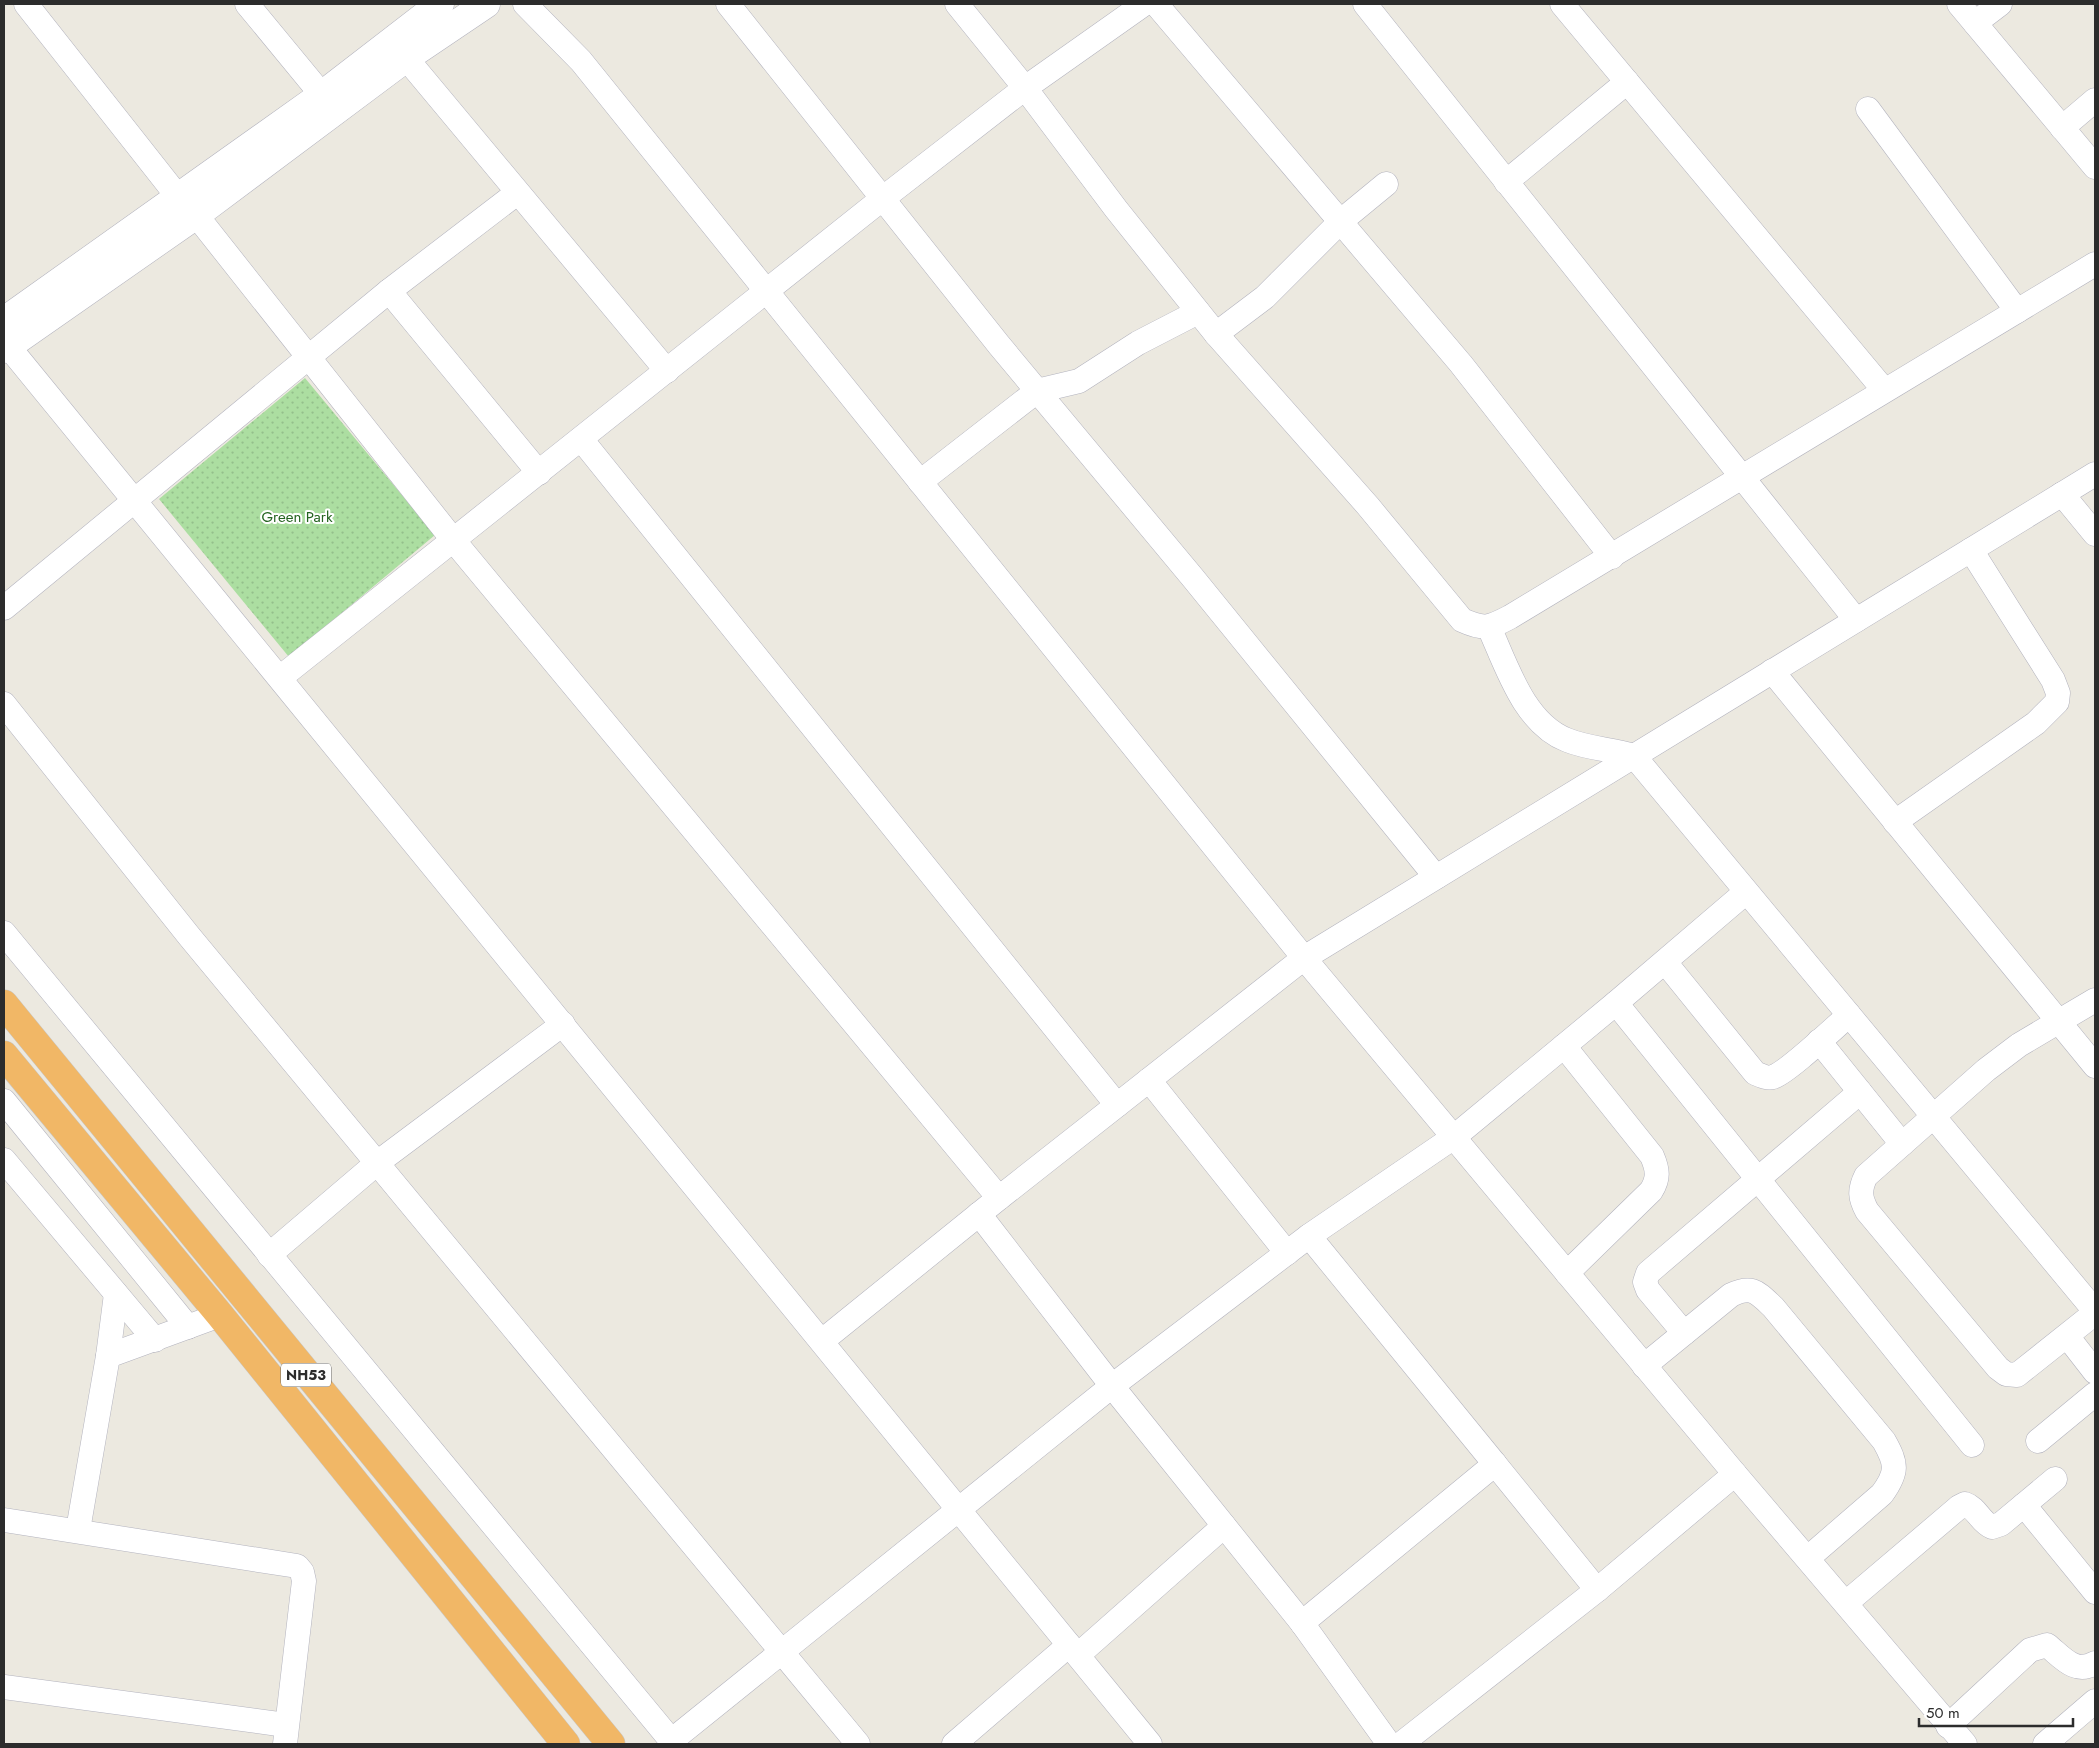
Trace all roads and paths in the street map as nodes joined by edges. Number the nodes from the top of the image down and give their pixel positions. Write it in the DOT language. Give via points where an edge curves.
graph roads {
  1 [pos="26,4"];
  2 [pos="247,4"];
  3 [pos="440,4"];
  4 [pos="486,4"];
  5 [pos="525,4"];
  6 [pos="728,4"];
  7 [pos="957,4"];
  8 [pos="1144,4"];
  9 [pos="1156,4"];
  10 [pos="1365,4"];
  11 [pos="1562,4"];
  12 [pos="1959,4"];
  13 [pos="2000,4"];
  14 [pos="1975,23"];
  15 [pos="406,58"];
  16 [pos="1627,82"];
  17 [pos="1025,88"];
  18 [pos="322,95"];
  19 [pos="2095,100"];
  20 [pos="1868,109"];
  21 [pos="2062,128"];
  22 [pos="2095,167"];
  23 [pos="1506,182"];
  24 [pos="1386,184"];
  25 [pos="517,193"];
  26 [pos="882,199"];
  27 [pos="187,206"];
  28 [pos="1341,221"];
  29 [pos="2095,264"];
  30 [pos="389,290"];
  31 [pos="766,292"];
  32 [pos="2017,311"];
  33 [pos="1198,312"];
  34 [pos="1216,334"];
  35 [pos="5,339"];
  36 [pos="309,359"];
  37 [pos="667,371"];
  38 [pos="1884,390"];
  39 [pos="1037,391"];
  40 [pos="581,439"];
  41 [pos="539,473"];
  42 [pos="2095,474"];
  43 [pos="1743,478"];
  44 [pos="920,482"];
  45 [pos="2062,494"];
  46 [pos="136,500"];
  47 [pos="2095,534"];
  48 [pos="454,541"];
  49 [pos="1971,550"];
  50 [pos="1612,556"];
  51 [pos="4,608"];
  52 [pos="1856,620"];
  53 [pos="1489,627"];
  54 [pos="1772,671"];
  55 [pos="281,677"];
  56 [pos="4,704"];
  57 [pos="1634,756"];
  58 [pos="1895,822"];
  59 [pos="1436,878"];
  60 [pos="1746,892"];
  61 [pos="4,934"];
  62 [pos="1304,958"];
  63 [pos="1665,962"];
  64 [pos="2095,1000"];
  65 [pos="1616,1003"];
  66 [pos="4,1004"];
  67 [pos="1849,1015"];
  68 [pos="2059,1022"];
  69 [pos="564,1024"];
  70 [pos="1819,1041"];
  71 [pos="1564,1046"];
  72 [pos="4,1055"];
  73 [pos="2095,1066"];
  74 [pos="1149,1080"];
  75 [pos="1860,1092"];
  76 [pos="4,1101"];
  77 [pos="1117,1105"];
  78 [pos="1932,1116"];
  79 [pos="1454,1137"];
  80 [pos="1902,1144"];
  81 [pos="4,1160"];
  82 [pos="377,1163"];
  83 [pos="1758,1179"];
  84 [pos="999,1198"];
  85 [pos="978,1214"];
  86 [pos="1309,1236"];
  87 [pos="1287,1253"];
  88 [pos="268,1255"];
  89 [pos="1567,1273"];
  90 [pos="116,1294"];
  91 [pos="2095,1312"];
  92 [pos="220,1315"];
  93 [pos="188,1327"];
  94 [pos="1684,1333"];
  95 [pos="2067,1336"];
  96 [pos="155,1340"];
  97 [pos="822,1341"];
  98 [pos="108,1356"];
  99 [pos="1644,1366"];
  100 [pos="2095,1372"];
  101 [pos="1112,1386"];
  102 [pos="2095,1394"];
  103 [pos="2038,1441"];
  104 [pos="1972,1445"];
  105 [pos="1495,1464"];
  106 [pos="1735,1474"];
  107 [pos="2055,1479"];
  108 [pos="2024,1505"];
  109 [pos="957,1508"];
  110 [pos="4,1520"];
  111 [pos="1224,1526"];
  112 [pos="78,1530"];
  113 [pos="1808,1558"];
  114 [pos="1597,1590"];
  115 [pos="2095,1592"];
  116 [pos="1846,1603"];
  117 [pos="1302,1623"];
  118 [pos="1074,1650"];
  119 [pos="782,1651"];
  120 [pos="2095,1663"];
  121 [pos="4,1687"];
  122 [pos="2095,1701"];
  123 [pos="1948,1726"];
  124 [pos="286,1734"];
  125 [pos="672,1742"];
  126 [pos="566,1744"];
  127 [pos="611,1744"];
  128 [pos="858,1744"];
  129 [pos="954,1744"];
  130 [pos="1150,1744"];
  131 [pos="1389,1744"];
  132 [pos="1401,1744"];
  133 [pos="1965,1744"];
  134 [pos="2045,1744"];
  1 -- 27 [label="street"];
  2 -- 18 [label="street"];
  3 -- 18 [label="street"];
  4 -- 15 [label="street"];
  5 -- 31 [label="street" via="581,61"];
  6 -- 26 [label="street"];
  7 -- 17 [label="street"];
  8 -- 17 [label="street"];
  9 -- 28 [label="street"];
  10 -- 23 [label="street"];
  11 -- 16 [label="street"];
  12 -- 14 [label="street"];
  13 -- 14 [label="street"];
  14 -- 21 [label="street"];
  15 -- 25 [label="street"];
  15 -- 27 [label="street"];
  16 -- 23 [label="street"];
  16 -- 38 [label="street"];
  17 -- 26 [label="street"];
  17 -- 33 [label="street"];
  18 -- 27 [label="street"];
  19 -- 21 [label="street"];
  20 -- 32 [label="street"];
  21 -- 22 [label="street"];
  23 -- 43 [label="street"];
  24 -- 28 [label="street"];
  25 -- 30 [label="street"];
  25 -- 37 [label="street"];
  26 -- 31 [label="street"];
  26 -- 39 [label="street"];
  27 -- 35 [label="street"];
  27 -- 36 [label="street"];
  28 -- 34 [label="street" via="1264,297"];
  28 -- 50 [label="street" via="1461,364"];
  29 -- 32 [label="street"];
  30 -- 36 [label="street"];
  30 -- 41 [label="street"];
  31 -- 37 [label="street"];
  31 -- 44 [label="street"];
  32 -- 38 [label="street"];
  33 -- 34 [label="street"];
  33 -- 39 [label="street" via="1138,343 1079,380"];
  34 -- 53 [label="street" via="1368,506 1462,620"];
  35 -- 46 [label="street"];
  36 -- 46 [label="street"];
  36 -- 48 [label="street"];
  37 -- 40 [label="street"];
  38 -- 43 [label="street"];
  39 -- 44 [label="street"];
  39 -- 59 [label="street"];
  40 -- 41 [label="street"];
  40 -- 77 [label="street"];
  41 -- 48 [label="street"];
  42 -- 45 [label="street"];
  43 -- 50 [label="street"];
  43 -- 52 [label="street"];
  44 -- 62 [label="street"];
  45 -- 47 [label="street"];
  45 -- 49 [label="street"];
  46 -- 51 [label="street"];
  46 -- 55 [label="street"];
  48 -- 55 [label="street"];
  48 -- 84 [label="street"];
  49 -- 52 [label="street"];
  49 -- 58 [label="street" via="2053,680 2058,693 2057,702 2036,723"];
  50 -- 53 [label="street"];
  52 -- 54 [label="street"];
  53 -- 57 [label="street" via="1527,705 1545,728 1567,740"];
  54 -- 57 [label="street"];
  54 -- 58 [label="street"];
  55 -- 69 [label="street"];
  56 -- 82 [label="street" via="189,936"];
  57 -- 59 [label="street"];
  57 -- 60 [label="street"];
  58 -- 68 [label="street"];
  59 -- 62 [label="street"];
  60 -- 63 [label="street"];
  60 -- 67 [label="street"];
  61 -- 88 [label="street"];
  62 -- 74 [label="street"];
  62 -- 79 [label="street"];
  63 -- 65 [label="street"];
  63 -- 70 [label="street" via="1755,1073 1773,1077"];
  64 -- 68 [label="street"];
  65 -- 71 [label="street"];
  65 -- 83 [label="street"];
  66 -- 127 [label="highway, NH53" via="264,1325"];
  67 -- 70 [label="street"];
  67 -- 78 [label="street"];
  68 -- 73 [label="street"];
  68 -- 78 [label="street" via="2013,1050"];
  69 -- 82 [label="street"];
  69 -- 97 [label="street"];
  70 -- 75 [label="street"];
  71 -- 79 [label="street"];
  71 -- 89 [label="street" via="1652,1156 1658,1180 1651,1191"];
  72 -- 92 [label="highway, NH53"];
  74 -- 77 [label="street"];
  74 -- 87 [label="street"];
  75 -- 80 [label="street"];
  75 -- 83 [label="street"];
  76 -- 93 [label="street"];
  77 -- 84 [label="street"];
  78 -- 80 [label="street"];
  78 -- 91 [label="street"];
  79 -- 86 [label="street"];
  79 -- 89 [label="street"];
  80 -- 95 [label="street" via="1866,1176 1860,1187 1861,1200 1867,1212 1998,1368 2006,1374 2017,1374"];
  81 -- 90 [label="street"];
  82 -- 88 [label="street"];
  82 -- 119 [label="street"];
  83 -- 94 [label="street" via="1648,1273 1645,1282 1648,1290"];
  83 -- 104 [label="street"];
  84 -- 85 [label="street"];
  85 -- 97 [label="street"];
  85 -- 101 [label="street"];
  86 -- 87 [label="street"];
  86 -- 105 [label="street"];
  87 -- 101 [label="street"];
  88 -- 125 [label="street"];
  89 -- 99 [label="street"];
  90 -- 96 [label="street"];
  90 -- 98 [label="street"];
  91 -- 95 [label="street"];
  92 -- 93 [label="street"];
  92 -- 126 [label="highway, NH53"];
  93 -- 96 [label="street"];
  94 -- 99 [label="street"];
  94 -- 113 [label="street" via="1731,1295 1743,1289 1756,1291 1773,1307 1884,1442 1895,1469 1892,1481 1882,1494"];
  95 -- 100 [label="street"];
  96 -- 98 [label="street"];
  97 -- 109 [label="street"];
  98 -- 112 [label="street"];
  99 -- 106 [label="street"];
  101 -- 109 [label="street"];
  101 -- 111 [label="street"];
  102 -- 103 [label="street"];
  105 -- 114 [label="street"];
  105 -- 117 [label="street"];
  106 -- 113 [label="street"];
  106 -- 114 [label="street"];
  107 -- 108 [label="street"];
  108 -- 115 [label="street"];
  108 -- 116 [label="street" via="2001,1524 1992,1527 1972,1506 1965,1504 1959,1507"];
  109 -- 118 [label="street"];
  109 -- 119 [label="street"];
  110 -- 112 [label="street"];
  111 -- 117 [label="street"];
  111 -- 118 [label="street"];
  112 -- 124 [label="street" via="297,1566 304,1581"];
  113 -- 116 [label="street"];
  114 -- 132 [label="street"];
  116 -- 123 [label="street"];
  117 -- 131 [label="street"];
  118 -- 129 [label="street"];
  118 -- 130 [label="street"];
  119 -- 125 [label="street"];
  119 -- 128 [label="street"];
  120 -- 123 [label="street" via="2082,1668 2072,1665 2047,1645 2039,1646 2030,1650"];
  121 -- 124 [label="street"];
  122 -- 134 [label="street"];
  123 -- 133 [label="street"];
}
